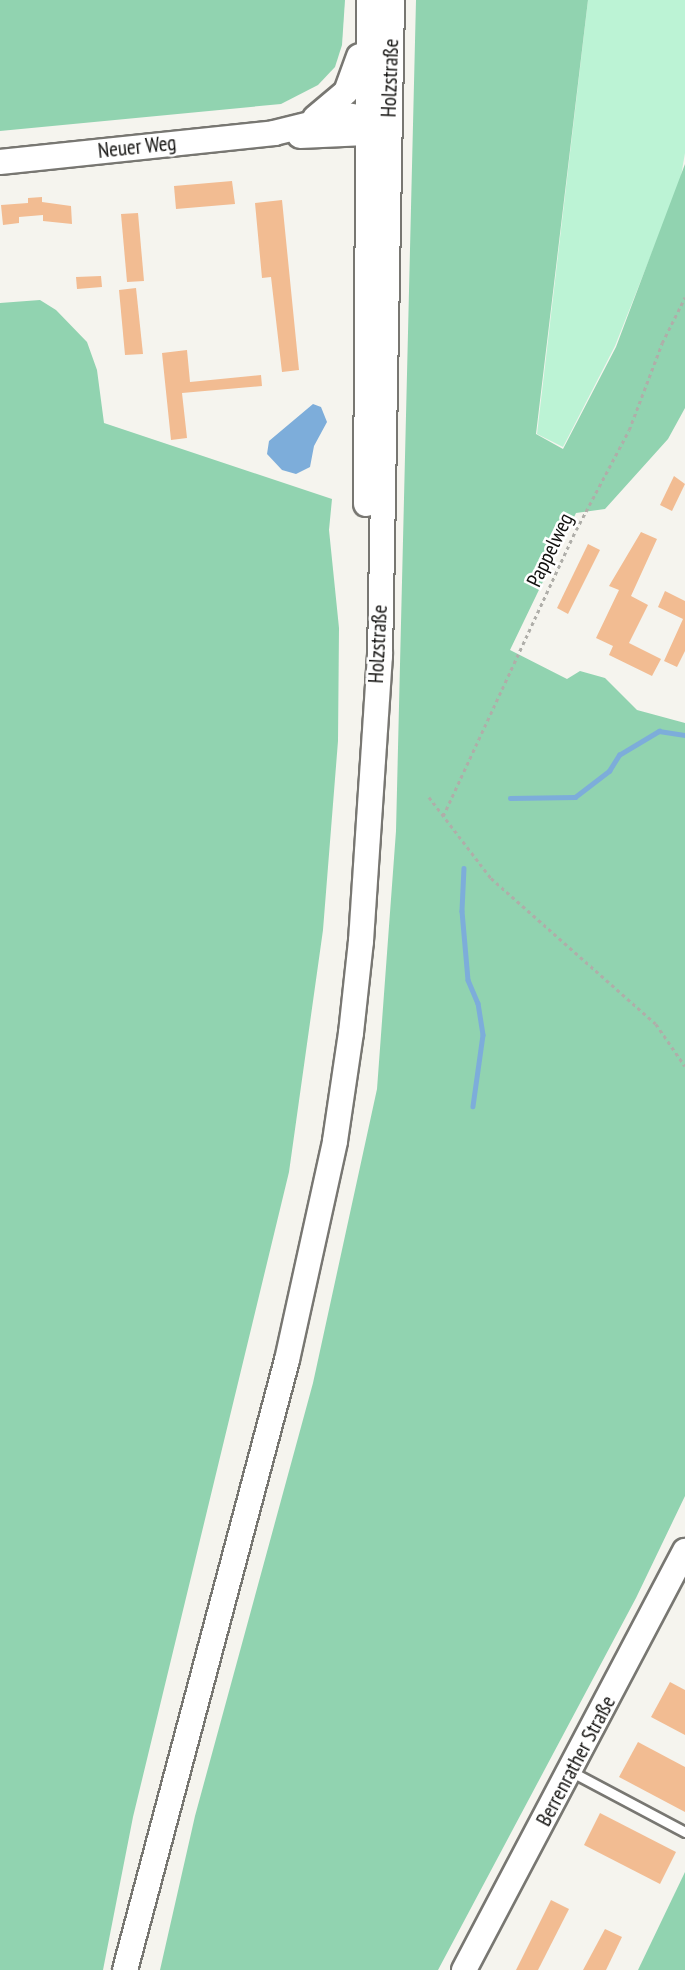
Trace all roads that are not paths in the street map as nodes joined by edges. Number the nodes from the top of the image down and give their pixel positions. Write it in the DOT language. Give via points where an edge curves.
graph roads {
  1 [pos="392,0"];
  2 [pos="368,10"];
  3 [pos="374,124"];
  4 [pos="314,128"];
  5 [pos="0,162"];
  6 [pos="368,184"];
  7 [pos="373,707"];
  8 [pos="685,1551"];
  9 [pos="570,1771"];
  10 [pos="685,1832"];
  11 [pos="139,1922"];
  12 [pos="125,1970"];
  13 [pos="135,1970"];
  14 [pos="464,1970"];
  1 -- 3 [label="main road, Holzstraße"];
  2 -- 3 [label="main road, Holzstraße"];
  2 -- 4 [label="main road" via="346,92"];
  3 -- 4 [label="main road, Neuer Weg"];
  3 -- 6 [label="main road, Holzstraße"];
  3 -- 7 [label="main road, Holzstraße" via="386,253 380,656"];
  4 -- 5 [label="main road, Neuer Weg"];
  4 -- 6 [label="main road" via="352,158"];
  6 -- 7 [label="main road, Holzstraße" via="367,660"];
  7 -- 11 [label="main road" via="361,941 335,1141 287,1360 174,1774"];
  8 -- 9 [label="main road, Berrenrather Straße"];
  9 -- 10 [label="lane"];
  9 -- 14 [label="main road, Berrenrather Straße"];
  11 -- 12 [label="main road"];
  11 -- 13 [label="main road"];
}
